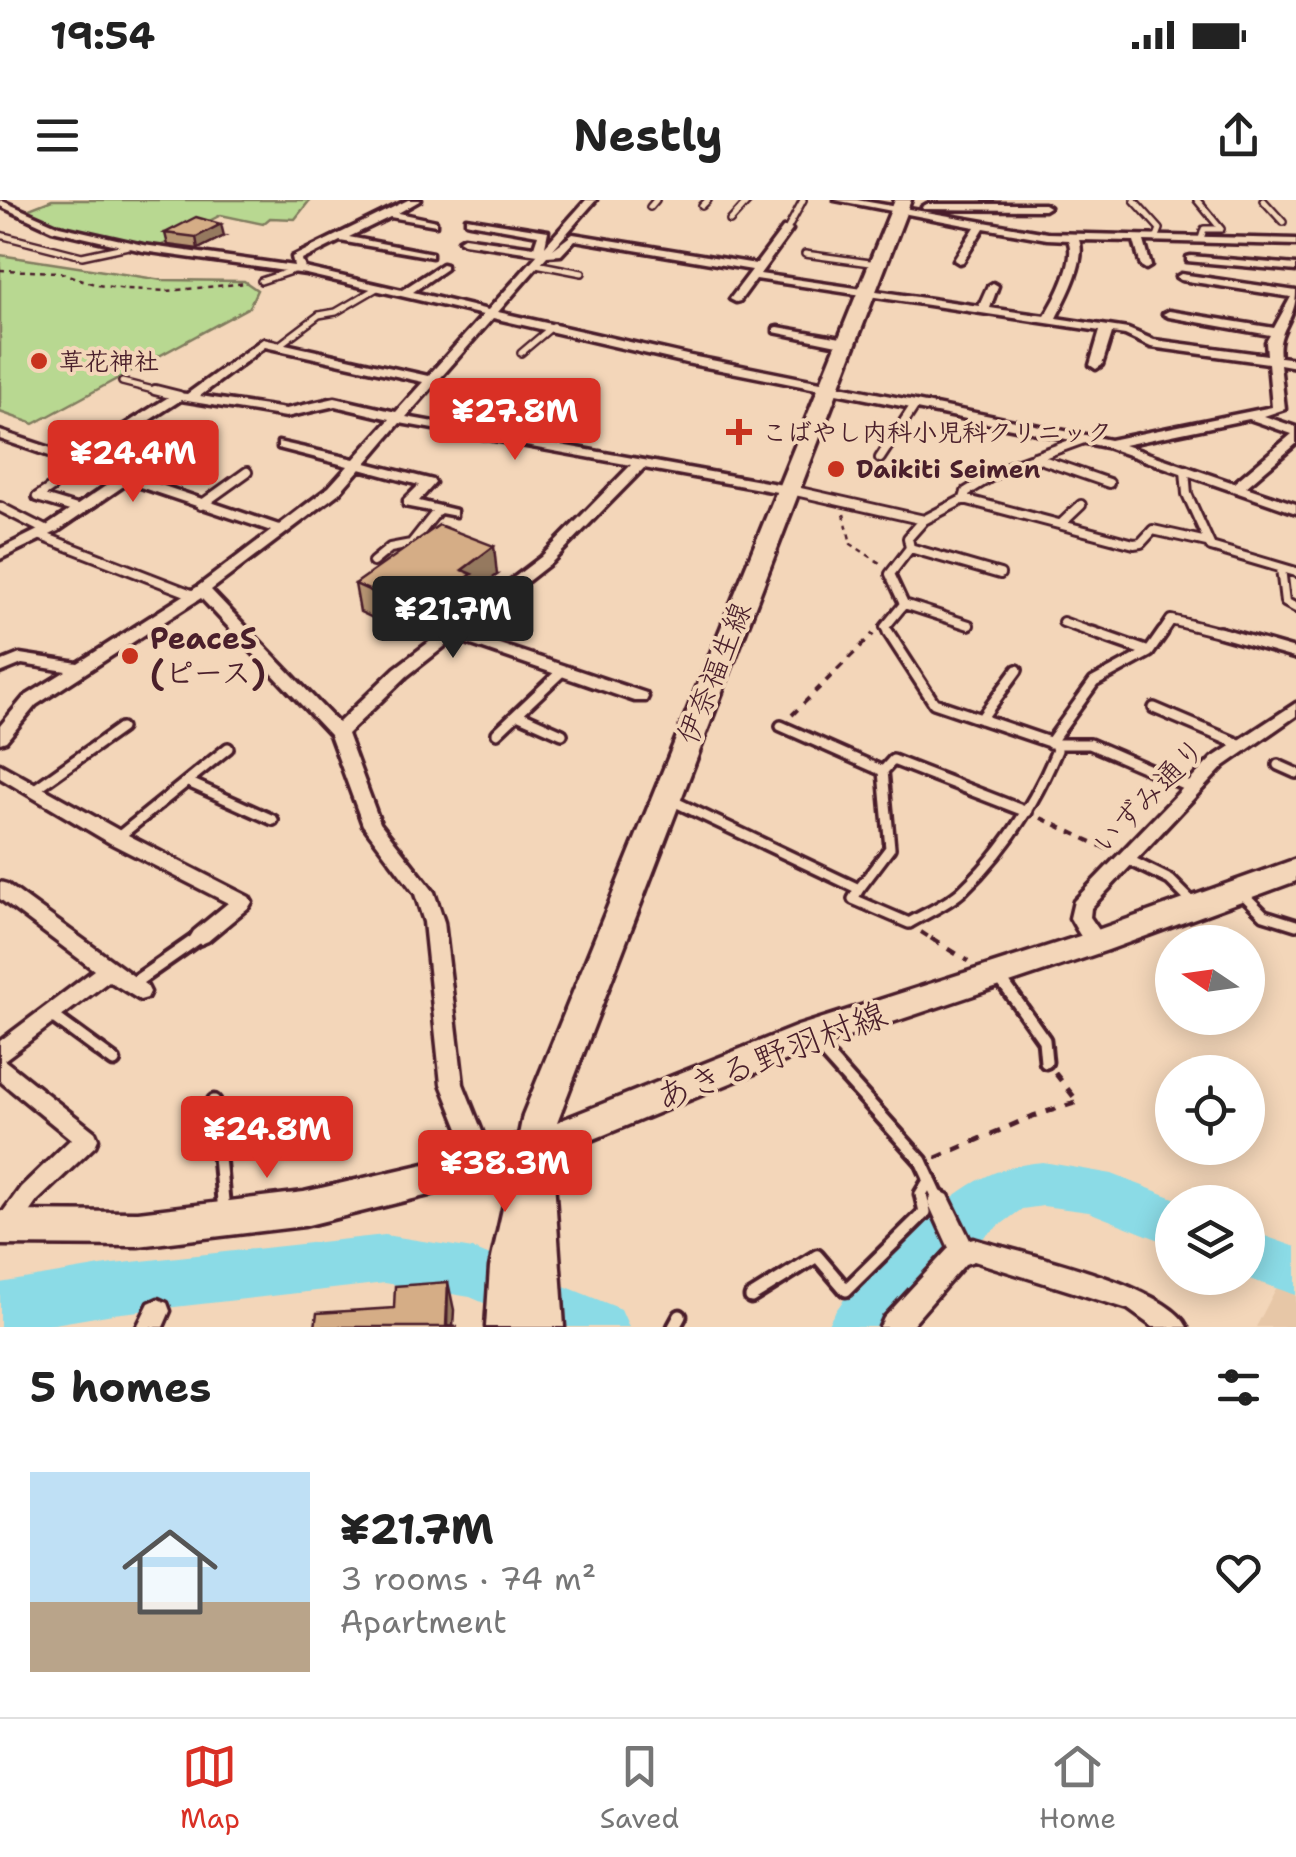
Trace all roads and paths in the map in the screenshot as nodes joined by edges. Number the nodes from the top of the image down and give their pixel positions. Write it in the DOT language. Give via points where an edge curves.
graph roads {
  1 [pos="416,200"];
  2 [pos="573,200"];
  3 [pos="591,200"];
  4 [pos="656,200"];
  5 [pos="708,200"];
  6 [pos="748,200"];
  7 [pos="803,200"];
  8 [pos="840,200"];
  9 [pos="1134,200"];
  10 [pos="1197,200"];
  11 [pos="1262,200"];
  12 [pos="0,202"];
  13 [pos="902,205"];
  14 [pos="702,206"];
  15 [pos="650,207"];
  16 [pos="1044,207"];
  17 [pos="927,208"];
  18 [pos="391,214"];
  19 [pos="579,215"];
  20 [pos="470,220"];
  21 [pos="730,221"];
  22 [pos="1282,222"];
  23 [pos="432,223"];
  24 [pos="980,227"];
  25 [pos="787,230"];
  26 [pos="0,235"];
  27 [pos="1072,236"];
  28 [pos="340,238"];
  29 [pos="1138,238"];
  30 [pos="1156,238"];
  31 [pos="1201,239"];
  32 [pos="464,240"];
  33 [pos="1296,242"];
  34 [pos="134,246"];
  35 [pos="546,253"];
  36 [pos="805,254"];
  37 [pos="428,255"];
  38 [pos="1192,259"];
  39 [pos="960,260"];
  40 [pos="536,264"];
  41 [pos="877,264"];
  42 [pos="1146,266"];
  43 [pos="442,267"];
  44 [pos="1296,268"];
  45 [pos="0,270"];
  46 [pos="297,271"];
  47 [pos="758,272"];
  48 [pos="582,273"];
  49 [pos="1180,277"];
  50 [pos="261,281"];
  51 [pos="993,286"];
  52 [pos="378,288"];
  53 [pos="866,293"];
  54 [pos="403,294"];
  55 [pos="1295,298"];
  56 [pos="736,299"];
  57 [pos="983,310"];
  58 [pos="493,314"];
  59 [pos="1169,314"];
  60 [pos="1048,320"];
  61 [pos="553,326"];
  62 [pos="1278,328"];
  63 [pos="1296,328"];
  64 [pos="1107,329"];
  65 [pos="778,330"];
  66 [pos="846,342"];
  67 [pos="278,346"];
  68 [pos="521,353"];
  69 [pos="1271,360"];
  70 [pos="1296,364"];
  71 [pos="1096,365"];
  72 [pos="433,381"];
  73 [pos="122,382"];
  74 [pos="827,388"];
  75 [pos="184,397"];
  76 [pos="915,405"];
  77 [pos="1250,415"];
  78 [pos="399,418"];
  79 [pos="1296,434"];
  80 [pos="0,436"];
  81 [pos="1085,439"];
  82 [pos="1109,444"];
  83 [pos="283,445"];
  84 [pos="1034,457"];
  85 [pos="880,458"];
  86 [pos="76,462"];
  87 [pos="359,464"];
  88 [pos="640,464"];
  89 [pos="1185,470"];
  90 [pos="247,472"];
  91 [pos="125,479"];
  92 [pos="1109,483"];
  93 [pos="52,487"];
  94 [pos="1236,488"];
  95 [pos="788,490"];
  96 [pos="964,499"];
  97 [pos="840,500"];
  98 [pos="201,505"];
  99 [pos="1080,505"];
  100 [pos="0,507"];
  101 [pos="1296,509"];
  102 [pos="80,510"];
  103 [pos="445,512"];
  104 [pos="924,520"];
  105 [pos="1061,524"];
  106 [pos="281,530"];
  107 [pos="43,533"];
  108 [pos="1208,542"];
  109 [pos="910,548"];
  110 [pos="0,555"];
  111 [pos="372,562"];
  112 [pos="1281,568"];
  113 [pos="893,570"];
  114 [pos="1296,572"];
  115 [pos="1000,574"];
  116 [pos="198,592"];
  117 [pos="904,604"];
  118 [pos="1296,608"];
  119 [pos="1062,622"];
  120 [pos="969,625"];
  121 [pos="885,627"];
  122 [pos="451,633"];
  123 [pos="0,650"];
  124 [pos="1149,652"];
  125 [pos="1296,654"];
  126 [pos="20,659"];
  127 [pos="0,668"];
  128 [pos="80,668"];
  129 [pos="1016,670"];
  130 [pos="562,672"];
  131 [pos="640,697"];
  132 [pos="1154,708"];
  133 [pos="1296,708"];
  134 [pos="517,714"];
  135 [pos="982,719"];
  136 [pos="781,726"];
  137 [pos="121,728"];
  138 [pos="338,733"];
  139 [pos="497,733"];
  140 [pos="562,734"];
  141 [pos="0,737"];
  142 [pos="1053,744"];
  143 [pos="1240,744"];
  144 [pos="228,748"];
  145 [pos="1278,765"];
  146 [pos="0,770"];
  147 [pos="883,771"];
  148 [pos="1296,773"];
  149 [pos="188,782"];
  150 [pos="1192,788"];
  151 [pos="35,789"];
  152 [pos="664,797"];
  153 [pos="1027,812"];
  154 [pos="273,820"];
  155 [pos="117,838"];
  156 [pos="1127,859"];
  157 [pos="1296,870"];
  158 [pos="0,889"];
  159 [pos="859,889"];
  160 [pos="1239,890"];
  161 [pos="1196,906"];
  162 [pos="1296,925"];
  163 [pos="913,926"];
  164 [pos="201,936"];
  165 [pos="1097,942"];
  166 [pos="983,968"];
  167 [pos="109,970"];
  168 [pos="135,989"];
  169 [pos="51,1015"];
  170 [pos="810,1036"];
  171 [pos="0,1053"];
  172 [pos="114,1061"];
  173 [pos="1046,1062"];
  174 [pos="0,1068"];
  175 [pos="214,1100"];
  176 [pos="533,1148"];
  177 [pos="482,1159"];
  178 [pos="922,1161"];
  179 [pos="935,1191"];
  180 [pos="224,1220"];
  181 [pos="2,1228"];
  182 [pos="962,1250"];
  183 [pos="751,1297"];
  184 [pos="525,1307"];
  185 [pos="893,1327"];
  186 [pos="1174,1327"];
  1 -- 18 [label="street"];
  2 -- 19 [label="street"];
  3 -- 19 [label="street"];
  4 -- 15 [label="lane"];
  5 -- 14 [label="lane"];
  6 -- 21 [label="lane"];
  7 -- 25 [label="lane"];
  8 -- 13 [label="street"];
  9 -- 30 [label="lane" via="1160,229"];
  10 -- 31 [label="lane" via="1221,229 1204,229"];
  11 -- 22 [label="lane"];
  12 -- 34 [label="street" via="56,228"];
  13 -- 17 [label="street"];
  13 -- 41 [label="main road, 伊奈福生線"];
  16 -- 17 [label="street"];
  17 -- 24 [label="street"];
  18 -- 23 [label="street"];
  18 -- 28 [label="street"];
  19 -- 35 [label="street"];
  20 -- 35 [label="street" via="544,234 538,250"];
  24 -- 27 [label="street"];
  24 -- 39 [label="street"];
  25 -- 47 [label="street"];
  26 -- 34 [label="lane" via="82,256"];
  27 -- 29 [label="street"];
  27 -- 60 [label="street" via="1077,248"];
  28 -- 37 [label="street"];
  28 -- 46 [label="street" via="296,259"];
  29 -- 30 [label="street"];
  29 -- 42 [label="street"];
  30 -- 31 [label="street"];
  31 -- 33 [label="street"];
  32 -- 35 [label="street"];
  34 -- 46 [label="street"];
  35 -- 40 [label="street"];
  35 -- 47 [label="street" via="557,254 574,237"];
  36 -- 41 [label="lane"];
  38 -- 44 [label="street"];
  40 -- 48 [label="lane"];
  40 -- 58 [label="street"];
  41 -- 53 [label="main road, 伊奈福生線"];
  43 -- 54 [label="street"];
  45 -- 50 [label="path" via="59,272 97,286 166,291"];
  46 -- 50 [label="lane"];
  46 -- 52 [label="street"];
  47 -- 53 [label="street"];
  47 -- 56 [label="street"];
  49 -- 55 [label="street"];
  51 -- 57 [label="street"];
  52 -- 54 [label="street"];
  52 -- 67 [label="lane" via="319,315"];
  53 -- 57 [label="street"];
  53 -- 66 [label="main road, 伊奈福生線"];
  54 -- 58 [label="street"];
  55 -- 62 [label="street"];
  57 -- 60 [label="street"];
  58 -- 61 [label="street"];
  58 -- 72 [label="street"];
  59 -- 62 [label="street"];
  60 -- 64 [label="street"];
  61 -- 68 [label="lane"];
  61 -- 74 [label="street"];
  62 -- 63 [label="street"];
  62 -- 69 [label="street"];
  64 -- 69 [label="street"];
  64 -- 71 [label="street"];
  65 -- 66 [label="street"];
  66 -- 74 [label="main road, 伊奈福生線"];
  67 -- 72 [label="street"];
  67 -- 75 [label="street" via="263,343"];
  69 -- 70 [label="street"];
  69 -- 77 [label="street" via="1279,409"];
  72 -- 78 [label="street"];
  73 -- 75 [label="lane"];
  74 -- 76 [label="street"];
  74 -- 95 [label="main road, 伊奈福生線"];
  75 -- 78 [label="street" via="286,413 335,402"];
  75 -- 86 [label="street"];
  76 -- 81 [label="street"];
  76 -- 85 [label="lane"];
  77 -- 79 [label="street"];
  77 -- 82 [label="street"];
  78 -- 87 [label="street"];
  78 -- 88 [label="street"];
  79 -- 94 [label="street"];
  80 -- 86 [label="street"];
  81 -- 82 [label="street"];
  81 -- 84 [label="lane"];
  82 -- 89 [label="street"];
  83 -- 87 [label="street"];
  84 -- 92 [label="lane"];
  84 -- 96 [label="lane" via="1004,468"];
  86 -- 91 [label="street"];
  87 -- 103 [label="street" via="428,483 409,503"];
  87 -- 106 [label="street" via="313,510"];
  88 -- 95 [label="street"];
  88 -- 122 [label="street" via="546,560"];
  89 -- 94 [label="street"];
  89 -- 108 [label="lane" via="1187,494"];
  90 -- 98 [label="lane"];
  91 -- 98 [label="street"];
  91 -- 102 [label="street"];
  93 -- 102 [label="lane" via="36,497"];
  94 -- 101 [label="street"];
  95 -- 97 [label="lane"];
  95 -- 152 [label="main road, 伊奈福生線"];
  96 -- 104 [label="lane"];
  96 -- 105 [label="lane"];
  97 -- 104 [label="lane"];
  97 -- 113 [label="path" via="850,544"];
  98 -- 106 [label="street"];
  99 -- 105 [label="lane"];
  100 -- 107 [label="lane"];
  102 -- 107 [label="street"];
  103 -- 111 [label="lane" via="411,544 390,548"];
  104 -- 109 [label="lane" via="908,538"];
  105 -- 108 [label="lane" via="1134,544 1154,530"];
  106 -- 116 [label="street"];
  107 -- 110 [label="street"];
  107 -- 116 [label="lane"];
  108 -- 112 [label="lane"];
  109 -- 113 [label="lane"];
  109 -- 115 [label="lane"];
  112 -- 114 [label="lane"];
  112 -- 118 [label="lane" via="1285,602"];
  113 -- 117 [label="lane"];
  116 -- 128 [label="street"];
  116 -- 138 [label="street"];
  117 -- 120 [label="lane"];
  117 -- 121 [label="lane"];
  119 -- 124 [label="lane"];
  121 -- 135 [label="lane" via="934,703"];
  121 -- 136 [label="path"];
  122 -- 130 [label="street"];
  122 -- 138 [label="street"];
  123 -- 126 [label="street"];
  124 -- 125 [label="lane" via="1171,620"];
  124 -- 142 [label="lane" via="1094,682"];
  126 -- 127 [label="street"];
  126 -- 128 [label="street"];
  128 -- 141 [label="street" via="30,702"];
  129 -- 135 [label="lane"];
  130 -- 131 [label="street"];
  130 -- 134 [label="lane"];
  132 -- 143 [label="lane"];
  133 -- 143 [label="street, いずみ通り"];
  134 -- 139 [label="lane"];
  134 -- 140 [label="lane"];
  135 -- 142 [label="lane"];
  136 -- 147 [label="lane"];
  137 -- 151 [label="lane"];
  138 -- 177 [label="street" via="372,825 424,892 434,922 452,1084"];
  142 -- 150 [label="lane" via="1090,744"];
  142 -- 153 [label="lane" via="1057,750"];
  143 -- 150 [label="street, いずみ通り"];
  144 -- 149 [label="lane"];
  145 -- 148 [label="lane"];
  146 -- 151 [label="street"];
  147 -- 153 [label="lane" via="893,760"];
  147 -- 159 [label="lane" via="890,848"];
  149 -- 154 [label="lane"];
  149 -- 155 [label="lane"];
  150 -- 156 [label="street, いずみ通り"];
  151 -- 155 [label="street"];
  152 -- 159 [label="lane"];
  152 -- 176 [label="main road, 伊奈福生線" via="558,1066"];
  153 -- 156 [label="path"];
  153 -- 163 [label="lane" via="960,893"];
  155 -- 164 [label="street" via="242,902"];
  156 -- 161 [label="lane" via="1170,880"];
  156 -- 165 [label="street, いずみ通り" via="1081,906 1080,918"];
  157 -- 160 [label="main road, あきる野羽村線"];
  158 -- 167 [label="street"];
  159 -- 163 [label="lane" via="853,898"];
  160 -- 161 [label="main road, あきる野羽村線"];
  160 -- 162 [label="lane" via="1264,916"];
  161 -- 165 [label="main road, あきる野羽村線"];
  163 -- 166 [label="path"];
  164 -- 168 [label="lane"];
  165 -- 166 [label="main road, あきる野羽村線"];
  166 -- 170 [label="main road, あきる野羽村線"];
  166 -- 173 [label="lane" via="1044,1040"];
  167 -- 168 [label="street"];
  167 -- 169 [label="street"];
  169 -- 171 [label="street"];
  169 -- 172 [label="lane"];
  170 -- 176 [label="main road, あきる野羽村線"];
  170 -- 178 [label="lane"];
  173 -- 178 [label="path" via="1078,1102"];
  174 -- 181 [label="street" via="87,1139"];
  175 -- 180 [label="lane"];
  176 -- 177 [label="main road, あきる野羽村線"];
  176 -- 184 [label="main road, 伊奈福生線"];
  177 -- 180 [label="main road, あきる野羽村線" via="362,1197"];
  178 -- 179 [label="lane"];
  179 -- 182 [label="street"];
  179 -- 183 [label="lane" via="921,1194 925,1212 846,1290 817,1256"];
  180 -- 181 [label="main road, あきる野羽村線" via="138,1229"];
  182 -- 185 [label="street"];
  182 -- 186 [label="street" via="1135,1299"];
}
